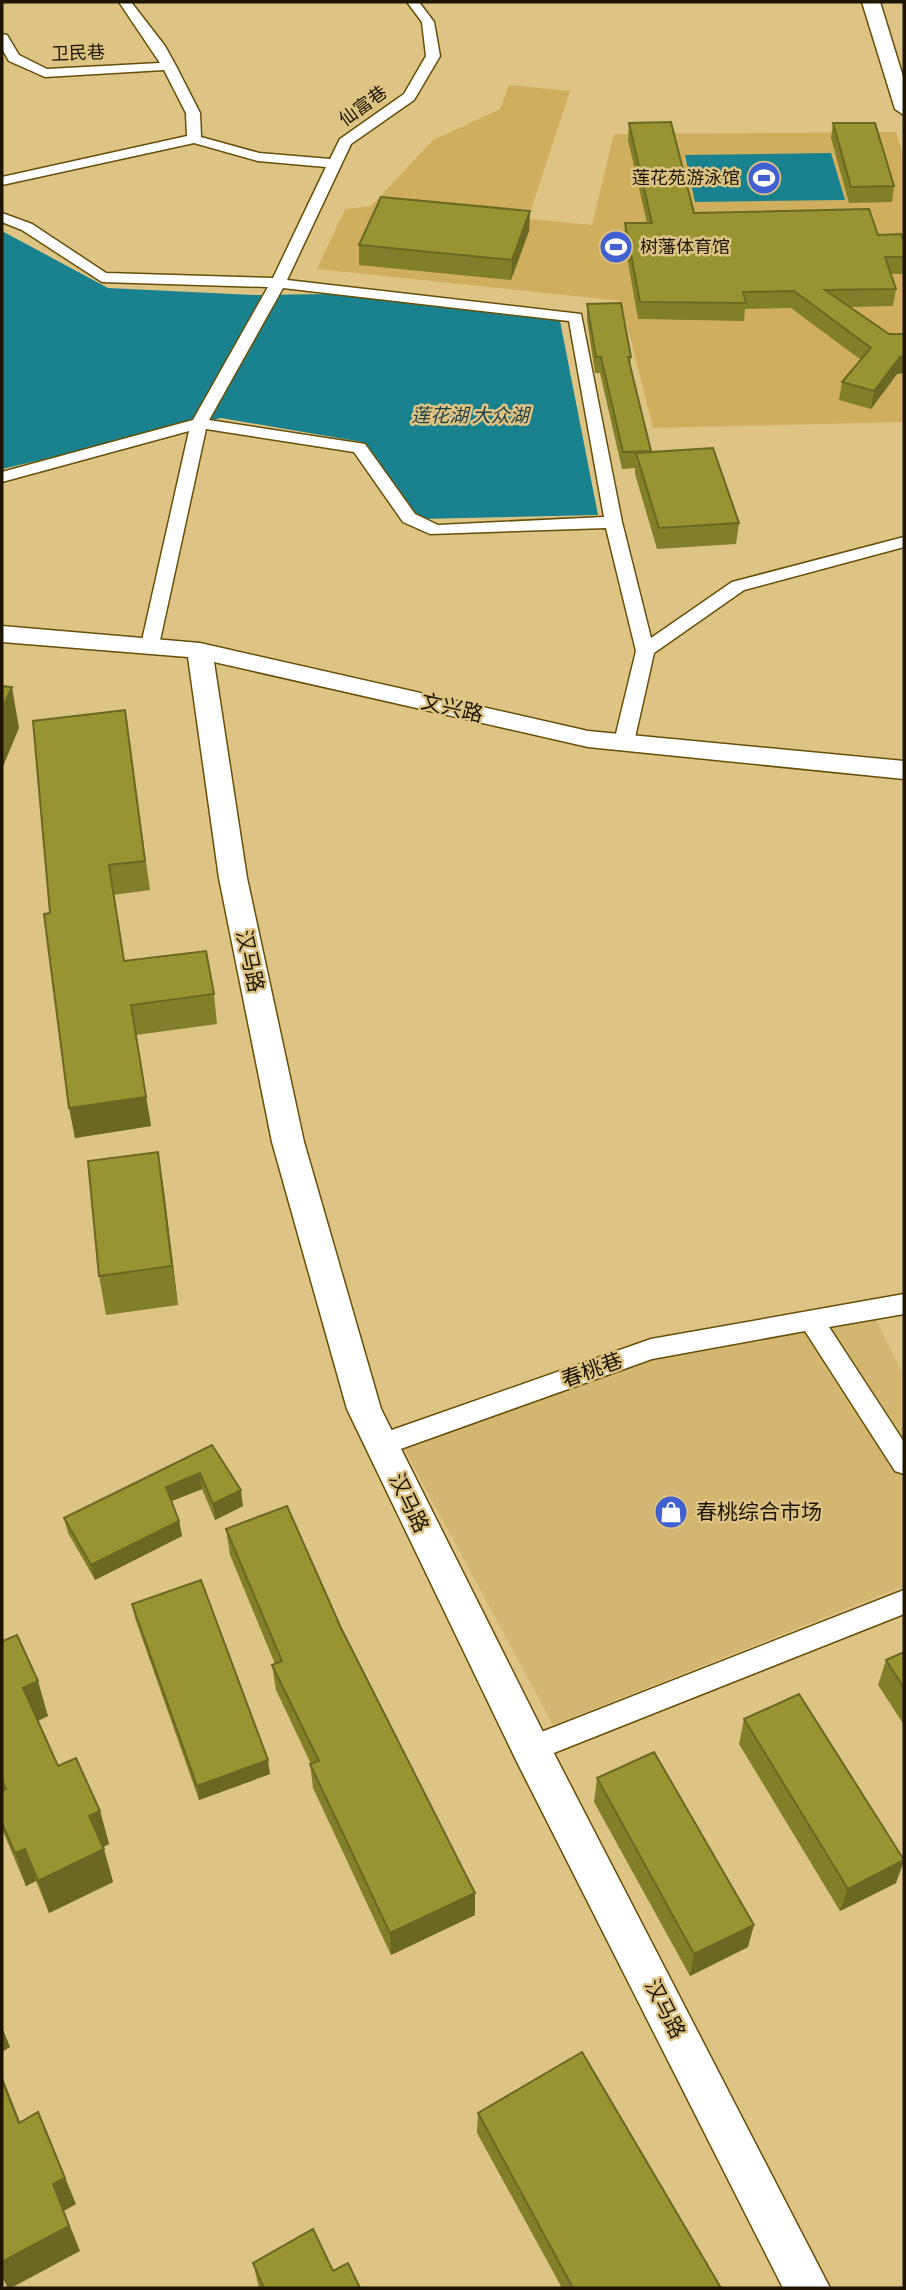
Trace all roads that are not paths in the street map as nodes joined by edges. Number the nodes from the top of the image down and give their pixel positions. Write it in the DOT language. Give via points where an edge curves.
graph roads {
  1 [pos="125,2"];
  2 [pos="413,2"];
  3 [pos="871,2"];
  4 [pos="2,38"];
  5 [pos="169,66"];
  6 [pos="904,109"];
  7 [pos="194,139"];
  8 [pos="334,164"];
  9 [pos="2,181"];
  10 [pos="2,217"];
  11 [pos="278,283"];
  12 [pos="199,424"];
  13 [pos="2,477"];
  14 [pos="613,522"];
  15 [pos="904,542"];
  16 [pos="2,634"];
  17 [pos="150,645"];
  18 [pos="200,651"];
  19 [pos="645,651"];
  20 [pos="624,742"];
  21 [pos="904,770"];
  22 [pos="904,1304"];
  23 [pos="811,1320"];
  24 [pos="381,1445"];
  25 [pos="904,1463"];
  26 [pos="904,1602"];
  27 [pos="531,1749"];
  28 [pos="807,2288"];
  1 -- 5 [label="street"];
  2 -- 8 [label="street, 仙富巷" via="428,22 433,57 409,97 345,142"];
  3 -- 6 [label="street"];
  4 -- 5 [label="street, 卫民巷" via="14,58 45,73"];
  5 -- 7 [label="street" via="193,113"];
  7 -- 8 [label="street" via="258,157"];
  7 -- 9 [label="street"];
  8 -- 11 [label="street, 仙富巷"];
  10 -- 11 [label="street" via="27,227 102,276"];
  11 -- 12 [label="street, 仙富巷"];
  11 -- 14 [label="street" via="576,317"];
  12 -- 13 [label="street"];
  12 -- 14 [label="street" via="359,448 410,518 436,530"];
  12 -- 17 [label="street, 仙富巷"];
  14 -- 19 [label="street"];
  15 -- 19 [label="street" via="738,586"];
  16 -- 17 [label="street, 文兴路"];
  17 -- 18 [label="street, 文兴路"];
  18 -- 20 [label="street, 文兴路" via="588,739"];
  18 -- 24 [label="street, 汉马路" via="233,878 288,1142 364,1409"];
  19 -- 20 [label="street"];
  20 -- 21 [label="street, 文兴路"];
  22 -- 23 [label="street, 春桃巷"];
  23 -- 24 [label="street, 春桃巷" via="651,1349"];
  23 -- 25 [label="street"];
  24 -- 27 [label="street, 汉马路"];
  26 -- 27 [label="street"];
  27 -- 28 [label="street, 汉马路"];
}
